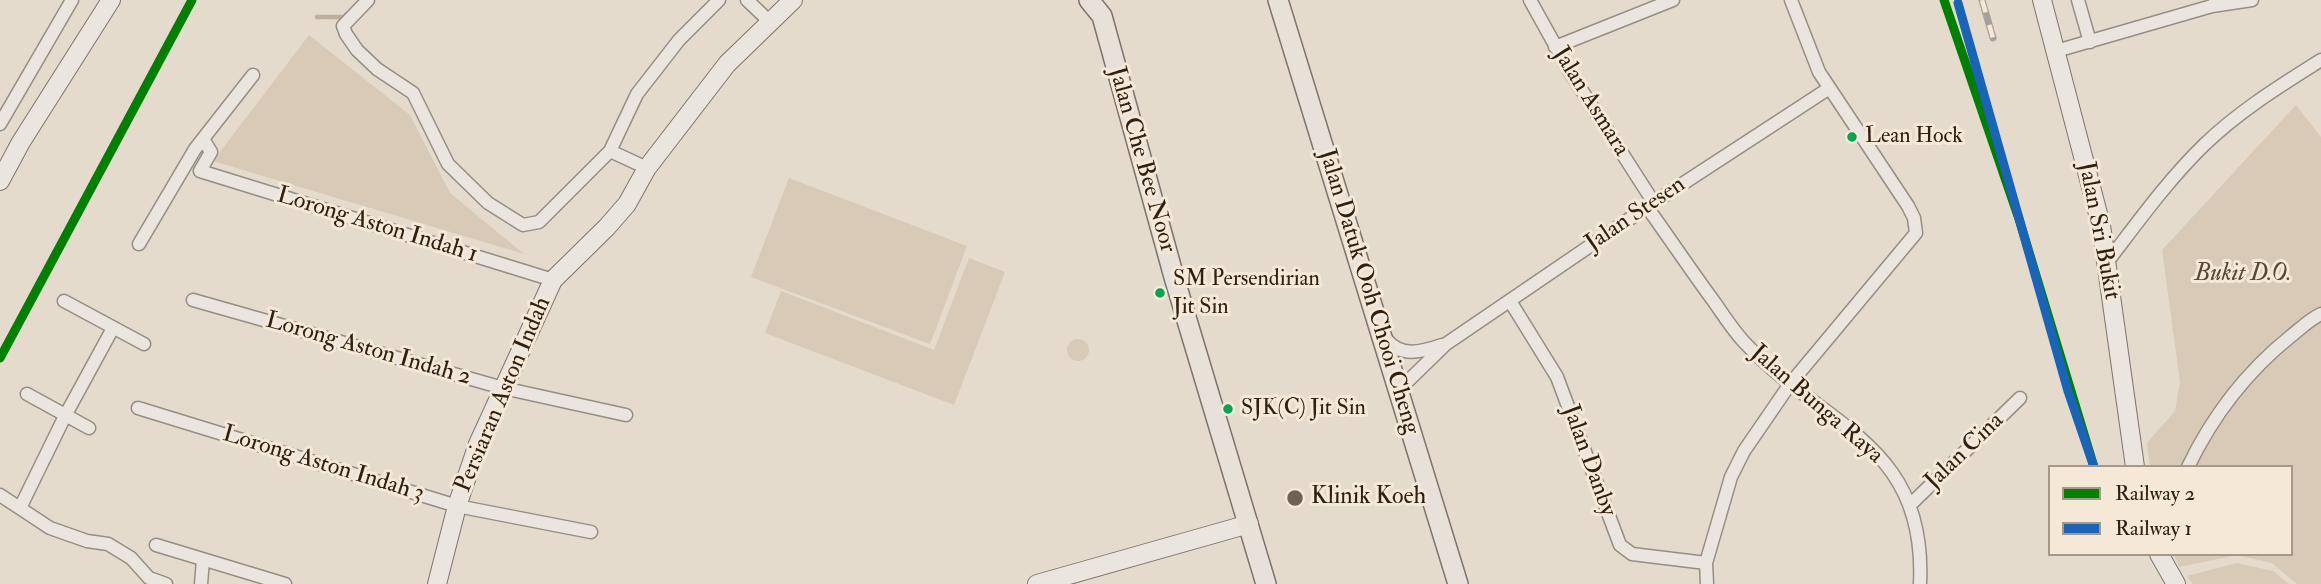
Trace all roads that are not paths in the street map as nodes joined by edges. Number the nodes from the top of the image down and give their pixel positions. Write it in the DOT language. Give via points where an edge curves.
graph roads {
  1 [pos="72,0"];
  2 [pos="111,0"];
  3 [pos="368,0"];
  4 [pos="719,0"];
  5 [pos="747,0"];
  6 [pos="793,0"];
  7 [pos="1089,0"];
  8 [pos="1278,0"];
  9 [pos="1530,0"];
  10 [pos="1673,0"];
  11 [pos="1791,0"];
  12 [pos="2042,0"];
  13 [pos="2078,0"];
  14 [pos="2252,0"];
  15 [pos="2214,3"];
  16 [pos="1103,8"];
  17 [pos="770,22"];
  18 [pos="2090,42"];
  19 [pos="1555,47"];
  20 [pos="2056,51"];
  21 [pos="2321,60"];
  22 [pos="253,75"];
  23 [pos="1828,89"];
  24 [pos="0,124"];
  25 [pos="203,139"];
  26 [pos="610,151"];
  27 [pos="648,168"];
  28 [pos="0,181"];
  29 [pos="1651,205"];
  30 [pos="139,244"];
  31 [pos="2108,261"];
  32 [pos="553,280"];
  33 [pos="194,300"];
  34 [pos="1510,301"];
  35 [pos="64,302"];
  36 [pos="2321,314"];
  37 [pos="113,328"];
  38 [pos="1380,332"];
  39 [pos="144,344"];
  40 [pos="1446,344"];
  41 [pos="1790,384"];
  42 [pos="503,388"];
  43 [pos="27,394"];
  44 [pos="2020,398"];
  45 [pos="1401,399"];
  46 [pos="138,408"];
  47 [pos="626,415"];
  48 [pos="65,416"];
  49 [pos="89,428"];
  50 [pos="2135,465"];
  51 [pos="2189,465"];
  52 [pos="0,495"];
  53 [pos="1910,505"];
  54 [pos="457,506"];
  55 [pos="20,508"];
  56 [pos="1249,524"];
  57 [pos="591,532"];
  58 [pos="156,545"];
  59 [pos="2160,556"];
  60 [pos="203,560"];
  61 [pos="1706,563"];
  62 [pos="166,584"];
  63 [pos="201,584"];
  64 [pos="285,584"];
  65 [pos="437,584"];
  66 [pos="1037,584"];
  67 [pos="1266,584"];
  68 [pos="1458,584"];
  69 [pos="1707,584"];
  70 [pos="1920,584"];
  71 [pos="2176,584"];
  1 -- 24 [label="street"];
  2 -- 28 [label="street"];
  3 -- 26 [label="street" via="346,20 346,34 377,69 412,93 448,164 510,219 523,225 539,222"];
  4 -- 26 [label="street" via="679,40 637,94"];
  5 -- 17 [label="street"];
  6 -- 17 [label="street, Persiaran Aston Indah"];
  7 -- 16 [label="main road"];
  8 -- 38 [label="main road, Jalan Datuk Ooh Chooi Cheng"];
  9 -- 19 [label="street, Jalan Asmara"];
  10 -- 19 [label="street"];
  11 -- 23 [label="street"];
  12 -- 20 [label="street, Jalan Sri Bukit"];
  13 -- 18 [label="street"];
  14 -- 15 [label="street"];
  15 -- 18 [label="street"];
  16 -- 56 [label="main road, Jalan Che Bee Noor" via="1174,278"];
  17 -- 27 [label="street, Persiaran Aston Indah" via="727,64"];
  18 -- 20 [label="street"];
  19 -- 29 [label="street, Jalan Asmara"];
  20 -- 31 [label="street, Jalan Sri Bukit"];
  21 -- 31 [label="street" via="2253,104 2204,145"];
  22 -- 25 [label="street"];
  23 -- 29 [label="street, Jalan Stesen"];
  23 -- 41 [label="street" via="1908,206 1916,233"];
  25 -- 30 [label="street"];
  25 -- 32 [label="street, Lorong Aston Indah 1" via="211,152 200,171"];
  26 -- 27 [label="street"];
  27 -- 32 [label="street, Persiaran Aston Indah" via="614,220"];
  29 -- 34 [label="street, Jalan Stesen"];
  29 -- 41 [label="street, Jalan Bunga Raya" via="1742,341"];
  31 -- 50 [label="street, Jalan Sri Bukit"];
  32 -- 42 [label="street, Persiaran Aston Indah"];
  33 -- 42 [label="street, Lorong Aston Indah 2"];
  34 -- 40 [label="street, Jalan Stesen"];
  34 -- 61 [label="street, Jalan Danby" via="1557,377 1620,545 1632,554"];
  35 -- 37 [label="street"];
  36 -- 51 [label="street" via="2245,377 2212,422"];
  37 -- 39 [label="street"];
  37 -- 48 [label="street"];
  38 -- 40 [label="street, Jalan Stesen" via="1392,347 1402,351 1423,352"];
  38 -- 45 [label="main road, Jalan Datuk Ooh Chooi Cheng"];
  40 -- 45 [label="street, Jalan Stesen" via="1407,382"];
  41 -- 53 [label="street, Jalan Bunga Raya" via="1880,456"];
  41 -- 61 [label="street" via="1731,477"];
  42 -- 47 [label="street, Lorong Aston Indah 2"];
  42 -- 54 [label="street, Persiaran Aston Indah"];
  43 -- 48 [label="street"];
  44 -- 53 [label="street, Jalan Cina"];
  45 -- 68 [label="main road, Jalan Datuk Ooh Chooi Cheng"];
  46 -- 54 [label="street, Lorong Aston Indah 3"];
  48 -- 49 [label="street"];
  48 -- 55 [label="street"];
  52 -- 55 [label="street"];
  53 -- 70 [label="street, Jalan Bunga Raya" via="1918,535"];
  54 -- 57 [label="street, Lorong Aston Indah 3"];
  54 -- 65 [label="street, Persiaran Aston Indah"];
  55 -- 62 [label="street" via="62,533 108,544 131,558 149,578"];
  56 -- 66 [label="street"];
  56 -- 67 [label="main road, Jalan Che Bee Noor"];
  58 -- 60 [label="street"];
  59 -- 71 [label="street"];
  60 -- 63 [label="street"];
  60 -- 64 [label="street"];
  61 -- 69 [label="street"];
}
